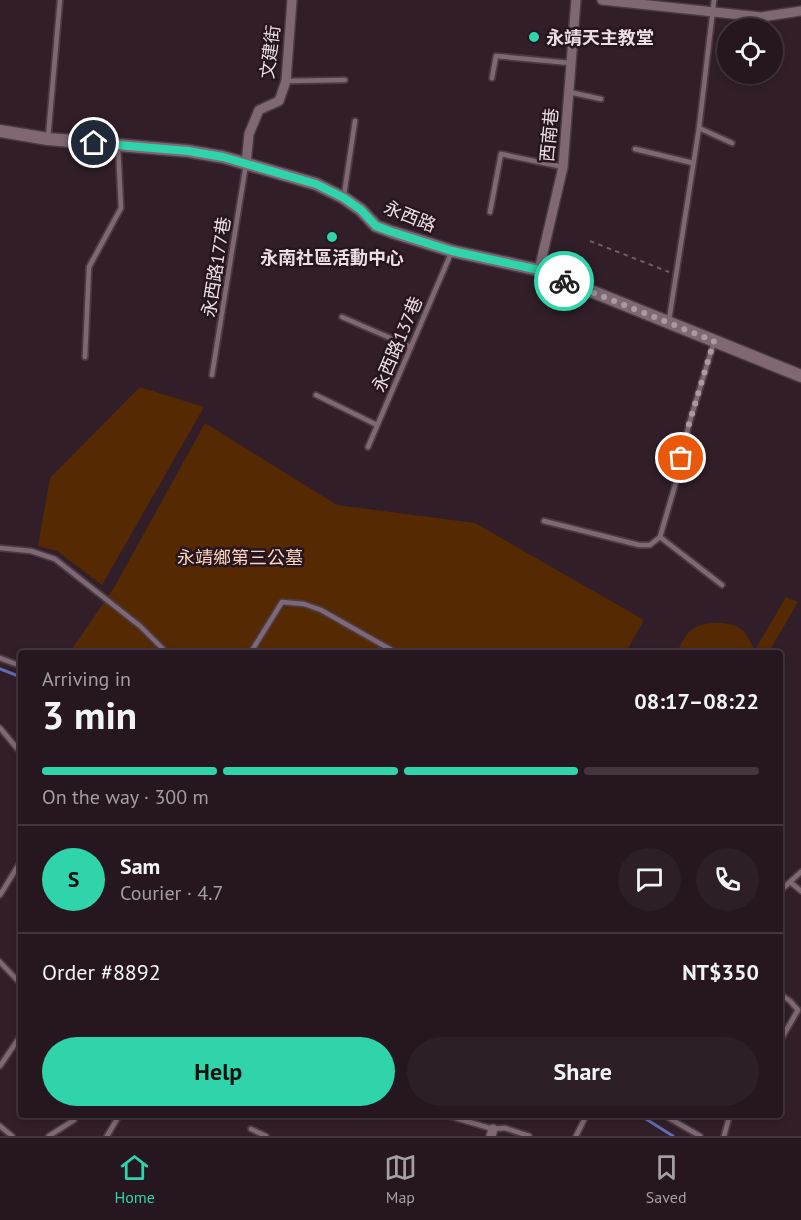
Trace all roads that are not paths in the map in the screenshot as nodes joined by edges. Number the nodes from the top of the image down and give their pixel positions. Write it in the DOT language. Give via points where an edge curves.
graph roads {
  1 [pos="60,0"];
  2 [pos="292,0"];
  3 [pos="576,0"];
  4 [pos="602,0"];
  5 [pos="714,0"];
  6 [pos="801,12"];
  7 [pos="712,13"];
  8 [pos="570,63"];
  9 [pos="492,78"];
  10 [pos="345,80"];
  11 [pos="286,81"];
  12 [pos="569,92"];
  13 [pos="601,99"];
  14 [pos="354,121"];
  15 [pos="699,128"];
  16 [pos="0,131"];
  17 [pos="48,139"];
  18 [pos="732,143"];
  19 [pos="118,144"];
  20 [pos="635,149"];
  21 [pos="693,163"];
  22 [pos="246,164"];
  23 [pos="563,167"];
  24 [pos="344,198"];
  25 [pos="490,212"];
  26 [pos="452,251"];
  27 [pos="539,270"];
  28 [pos="342,317"];
  29 [pos="668,322"];
  30 [pos="714,341"];
  31 [pos="411,348"];
  32 [pos="85,357"];
  33 [pos="212,375"];
  34 [pos="801,376"];
  35 [pos="316,395"];
  36 [pos="377,425"];
  37 [pos="368,447"];
  38 [pos="544,521"];
  39 [pos="660,537"];
  40 [pos="0,548"];
  41 [pos="722,585"];
  42 [pos="164,650"];
  43 [pos="252,650"];
  44 [pos="391,650"];
  45 [pos="0,658"];
  46 [pos="18,665"];
  47 [pos="0,728"];
  48 [pos="18,749"];
  49 [pos="18,866"];
  50 [pos="801,872"];
  51 [pos="790,882"];
  52 [pos="783,886"];
  53 [pos="801,891"];
  54 [pos="0,895"];
  55 [pos="0,962"];
  56 [pos="18,981"];
  57 [pos="783,996"];
  58 [pos="800,1011"];
  59 [pos="783,1036"];
  60 [pos="18,1039"];
  61 [pos="0,1066"];
  62 [pos="118,1118"];
  63 [pos="453,1118"];
  64 [pos="585,1118"];
  65 [pos="669,1118"];
  66 [pos="729,1118"];
  67 [pos="74,1120"];
  68 [pos="0,1126"];
  69 [pos="252,1129"];
  70 [pos="492,1132"];
  71 [pos="12,1136"];
  72 [pos="49,1136"];
  73 [pos="107,1136"];
  74 [pos="267,1136"];
  75 [pos="530,1136"];
  76 [pos="576,1136"];
  77 [pos="700,1136"];
  78 [pos="724,1136"];
  1 -- 17 [label="lane"];
  2 -- 11 [label="street, 文建街"];
  3 -- 8 [label="street, 西南巷"];
  4 -- 7 [label="street"];
  5 -- 7 [label="lane"];
  6 -- 7 [label="street" via="761,17"];
  7 -- 15 [label="lane"];
  8 -- 9 [label="lane" via="496,56"];
  8 -- 12 [label="street, 西南巷"];
  10 -- 11 [label="lane"];
  11 -- 22 [label="street, 文建街" via="279,101 259,110 249,134"];
  12 -- 13 [label="lane"];
  12 -- 23 [label="street, 西南巷"];
  14 -- 24 [label="lane"];
  15 -- 18 [label="lane"];
  15 -- 21 [label="lane"];
  16 -- 17 [label="street, 永西路"];
  17 -- 19 [label="street, 永西路"];
  19 -- 22 [label="street, 永西路" via="188,151"];
  19 -- 32 [label="lane" via="121,208 89,267"];
  20 -- 21 [label="lane"];
  21 -- 29 [label="lane"];
  22 -- 24 [label="street, 永西路" via="316,184"];
  22 -- 33 [label="lane, 永西路177巷"];
  23 -- 25 [label="lane" via="501,154"];
  23 -- 27 [label="street, 西南巷"];
  24 -- 26 [label="street, 永西路" via="376,226"];
  26 -- 27 [label="street, 永西路"];
  26 -- 31 [label="lane, 永西路137巷"];
  27 -- 29 [label="street, 永西路"];
  28 -- 31 [label="lane"];
  29 -- 30 [label="street, 永西路"];
  30 -- 34 [label="street, 永西路"];
  30 -- 39 [label="lane"];
  31 -- 36 [label="lane, 永西路137巷"];
  35 -- 36 [label="lane"];
  36 -- 37 [label="lane, 永西路137巷"];
  38 -- 39 [label="lane" via="639,545 650,545"];
  39 -- 41 [label="lane"];
  40 -- 42 [label="lane" via="55,559 140,626"];
  43 -- 44 [label="lane" via="282,602 321,610"];
  45 -- 46 [label="lane"];
  47 -- 48 [label="lane"];
  49 -- 54 [label="lane"];
  50 -- 51 [label="lane"];
  51 -- 52 [label="lane"];
  51 -- 53 [label="lane"];
  55 -- 56 [label="lane"];
  57 -- 58 [label="lane"];
  58 -- 59 [label="lane"];
  60 -- 61 [label="lane"];
  62 -- 73 [label="lane"];
  63 -- 70 [label="lane"];
  64 -- 76 [label="lane"];
  65 -- 77 [label="lane"];
  66 -- 78 [label="lane"];
  67 -- 72 [label="lane"];
  68 -- 71 [label="lane"];
  69 -- 74 [label="lane"];
  70 -- 75 [label="lane" via="505,1128"];
}
